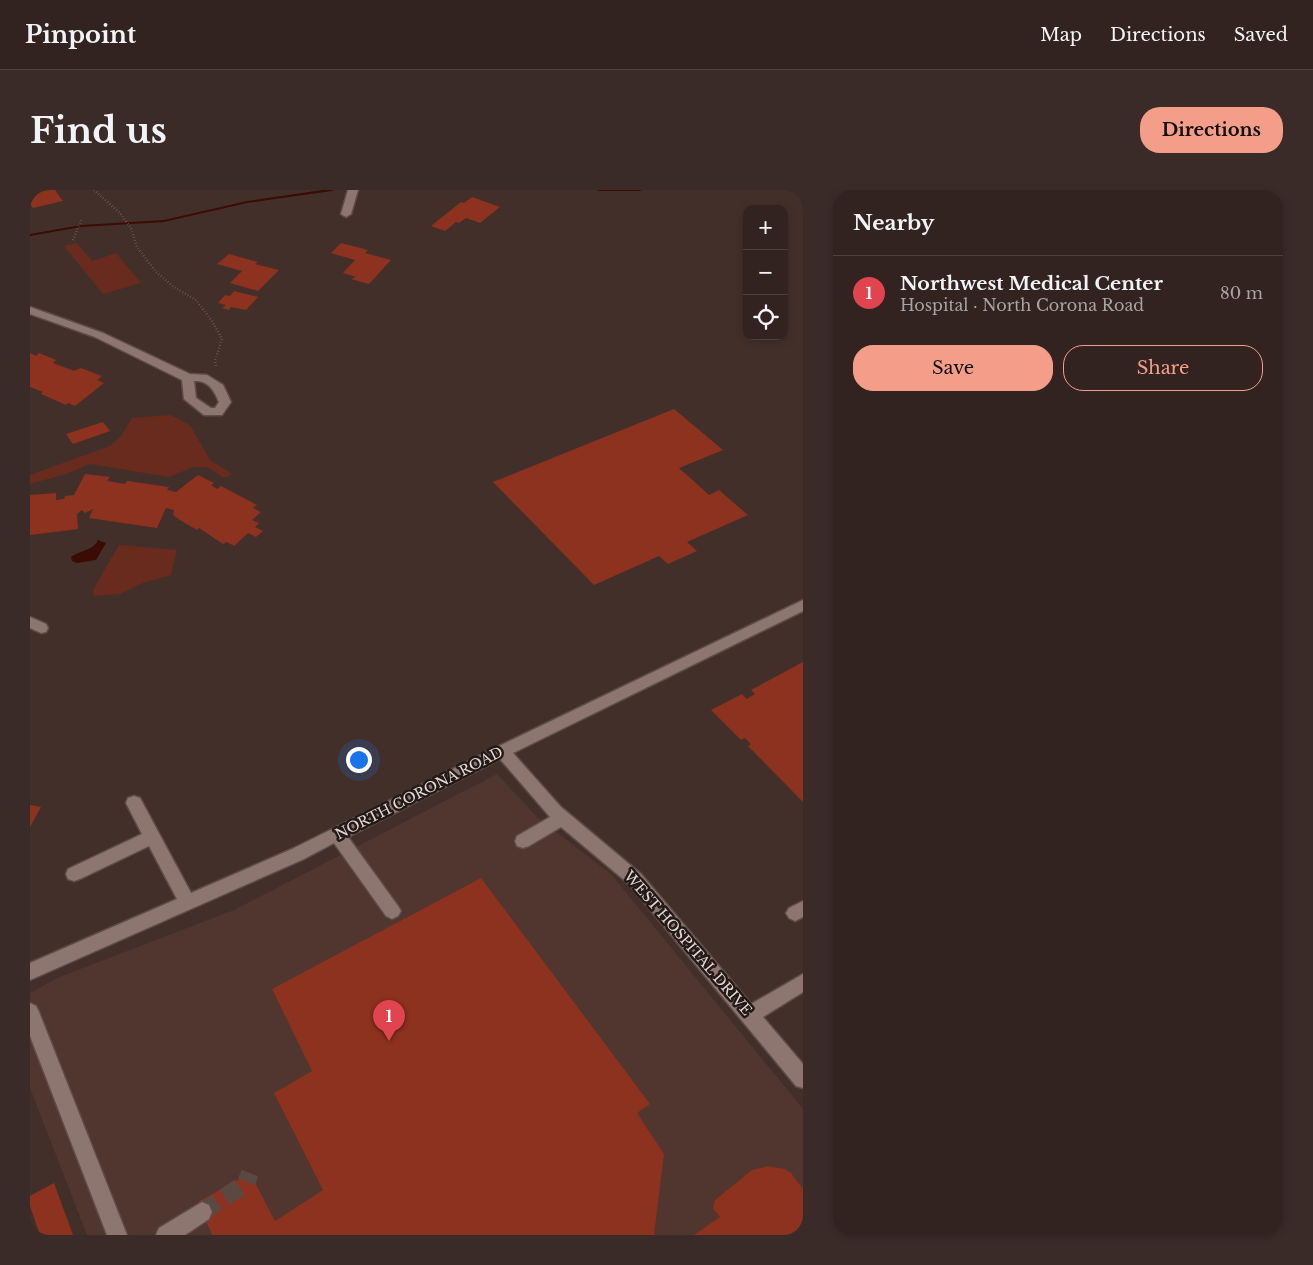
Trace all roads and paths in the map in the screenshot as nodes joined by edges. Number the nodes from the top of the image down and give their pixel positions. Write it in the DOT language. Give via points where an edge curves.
graph roads {
  1 [pos="94,190"];
  2 [pos="353,190"];
  3 [pos="346,214"];
  4 [pos="82,220"];
  5 [pos="73,240"];
  6 [pos="30,310"];
  7 [pos="188,378"];
  8 [pos="220,387"];
  9 [pos="803,605"];
  10 [pos="502,751"];
  11 [pos="134,802"];
  12 [pos="562,818"];
  13 [pos="337,834"];
  14 [pos="152,837"];
  15 [pos="523,842"];
  16 [pos="74,874"];
  17 [pos="188,903"];
  18 [pos="392,911"];
  19 [pos="30,972"];
  20 [pos="803,982"];
  21 [pos="30,1012"];
  22 [pos="749,1015"];
  23 [pos="803,1079"];
  24 [pos="202,1212"];
  25 [pos="116,1235"];
  26 [pos="166,1235"];
  1 -- 8 [label="path" via="120,213 137,247 156,272 196,300 212,321 222,339 215,361 224,378"];
  2 -- 3 [label="street"];
  4 -- 5 [label="path"];
  6 -- 7 [label="street" via="99,335"];
  7 -- 8 [label="street" via="204,377"];
  7 -- 8 [label="street" via="190,399 208,412 218,412 225,402"];
  9 -- 10 [label="street, NORTH CORONA ROAD"];
  10 -- 12 [label="street, WEST HOSPITAL DRIVE"];
  10 -- 13 [label="street, NORTH CORONA ROAD"];
  11 -- 14 [label="street"];
  12 -- 15 [label="street"];
  12 -- 22 [label="street, WEST HOSPITAL DRIVE" via="635,879"];
  13 -- 17 [label="street, NORTH CORONA ROAD"];
  13 -- 18 [label="street"];
  14 -- 16 [label="street"];
  14 -- 17 [label="street"];
  17 -- 19 [label="street, NORTH CORONA ROAD"];
  20 -- 22 [label="street"];
  21 -- 25 [label="street"];
  22 -- 23 [label="street, WEST HOSPITAL DRIVE"];
  24 -- 26 [label="street"];
}
